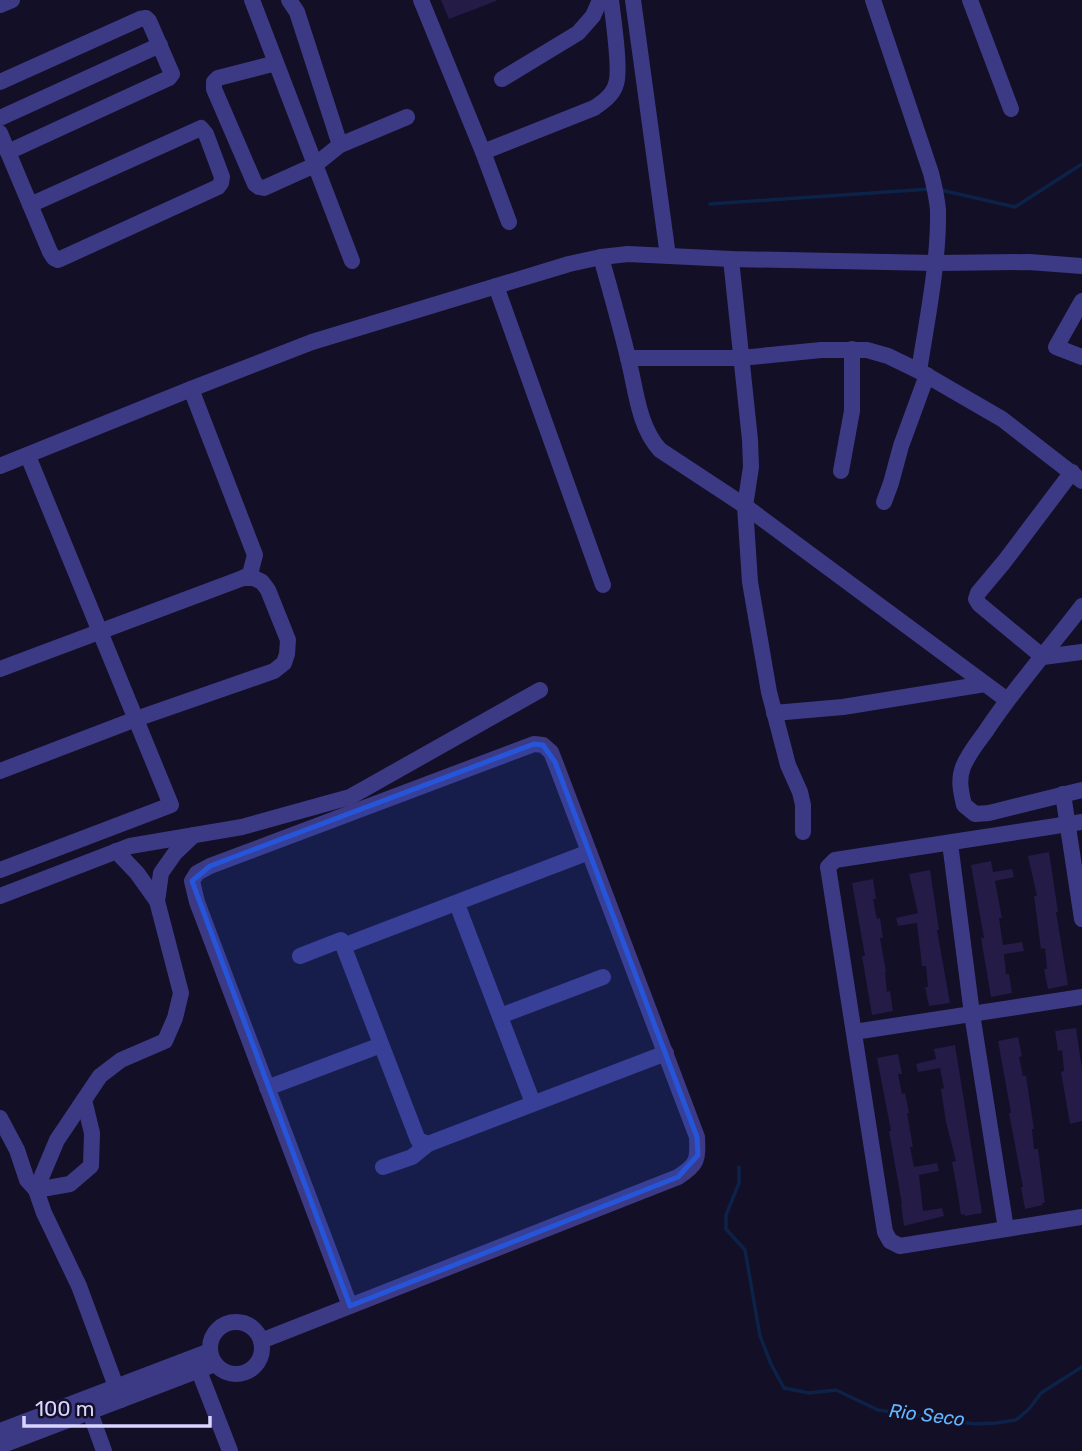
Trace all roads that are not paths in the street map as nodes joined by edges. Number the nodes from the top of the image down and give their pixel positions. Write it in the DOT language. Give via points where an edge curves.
graph roads {
  1 [pos="12,0"];
  2 [pos="252,0"];
  3 [pos="289,0"];
  4 [pos="421,0"];
  5 [pos="600,0"];
  6 [pos="611,0"];
  7 [pos="633,0"];
  8 [pos="873,0"];
  9 [pos="970,0"];
  10 [pos="0,5"];
  11 [pos="160,45"];
  12 [pos="276,63"];
  13 [pos="502,79"];
  14 [pos="0,82"];
  15 [pos="1011,109"];
  16 [pos="407,117"];
  17 [pos="0,118"];
  18 [pos="0,134"];
  19 [pos="340,145"];
  20 [pos="8,152"];
  21 [pos="483,152"];
  22 [pos="316,165"];
  23 [pos="30,205"];
  24 [pos="509,222"];
  25 [pos="668,256"];
  26 [pos="601,257"];
  27 [pos="732,259"];
  28 [pos="352,261"];
  29 [pos="935,263"];
  30 [pos="1082,266"];
  31 [pos="496,286"];
  32 [pos="1082,301"];
  33 [pos="852,349"];
  34 [pos="1082,357"];
  35 [pos="628,358"];
  36 [pos="741,358"];
  37 [pos="923,373"];
  38 [pos="191,389"];
  39 [pos="28,456"];
  40 [pos="0,466"];
  41 [pos="841,471"];
  42 [pos="1077,476"];
  43 [pos="884,502"];
  44 [pos="745,506"];
  45 [pos="243,578"];
  46 [pos="603,585"];
  47 [pos="1082,606"];
  48 [pos="100,632"];
  49 [pos="1082,652"];
  50 [pos="1043,657"];
  51 [pos="0,669"];
  52 [pos="985,684"];
  53 [pos="540,690"];
  54 [pos="1007,700"];
  55 [pos="774,713"];
  56 [pos="136,719"];
  57 [pos="0,771"];
  58 [pos="1082,790"];
  59 [pos="1063,794"];
  60 [pos="1075,823"];
  61 [pos="803,832"];
  62 [pos="194,835"];
  63 [pos="950,843"];
  64 [pos="116,851"];
  65 [pos="589,852"];
  66 [pos="0,870"];
  67 [pos="0,896"];
  68 [pos="157,901"];
  69 [pos="457,904"];
  70 [pos="1082,919"];
  71 [pos="343,947"];
  72 [pos="300,956"];
  73 [pos="603,976"];
  74 [pos="1082,997"];
  75 [pos="972,1014"];
  76 [pos="500,1016"];
  77 [pos="854,1032"];
  78 [pos="381,1045"];
  79 [pos="666,1053"];
  80 [pos="267,1088"];
  81 [pos="84,1100"];
  82 [pos="533,1103"];
  83 [pos="0,1118"];
  84 [pos="428,1144"];
  85 [pos="383,1167"];
  86 [pos="36,1190"];
  87 [pos="1082,1217"];
  88 [pos="1006,1229"];
  89 [pos="350,1306"];
  90 [pos="261,1341"];
  91 [pos="213,1358"];
  92 [pos="199,1371"];
  93 [pos="119,1394"];
  94 [pos="87,1406"];
  95 [pos="2,1436"];
  96 [pos="104,1451"];
  97 [pos="230,1451"];
  1 -- 10 [label="street"];
  2 -- 12 [label="street"];
  3 -- 19 [label="street" via="297,12"];
  4 -- 21 [label="street"];
  5 -- 13 [label="street" via="578,33"];
  6 -- 21 [label="street" via="618,75 613,91 594,108"];
  7 -- 25 [label="street"];
  8 -- 29 [label="street" via="931,173 938,210"];
  9 -- 15 [label="street"];
  11 -- 14 [label="street" via="149,21 140,19"];
  11 -- 17 [label="street"];
  11 -- 20 [label="street" via="172,74 169,78"];
  12 -- 22 [label="street"];
  12 -- 22 [label="street" via="218,78 214,89 259,187"];
  16 -- 19 [label="street"];
  18 -- 20 [label="street"];
  19 -- 22 [label="street"];
  20 -- 23 [label="street"];
  21 -- 24 [label="street"];
  22 -- 28 [label="street"];
  23 -- 23 [label="street" via="58,261 218,187 222,177 201,128"];
  25 -- 26 [label="street"];
  25 -- 27 [label="street"];
  26 -- 31 [label="street"];
  26 -- 35 [label="street"];
  27 -- 29 [label="street"];
  27 -- 36 [label="street"];
  29 -- 30 [label="street"];
  29 -- 37 [label="street"];
  31 -- 38 [label="street" via="312,342"];
  31 -- 46 [label="street"];
  32 -- 34 [label="street" via="1056,347"];
  33 -- 36 [label="street"];
  33 -- 37 [label="street" via="888,356"];
  33 -- 41 [label="street" via="852,411"];
  35 -- 36 [label="street"];
  35 -- 44 [label="street" via="650,439"];
  36 -- 44 [label="street" via="751,467"];
  37 -- 42 [label="street" via="1002,419"];
  37 -- 43 [label="street"];
  38 -- 39 [label="street"];
  38 -- 45 [label="street" via="255,555 250,574"];
  39 -- 40 [label="street"];
  39 -- 48 [label="street"];
  42 -- 50 [label="street" via="976,599"];
  44 -- 52 [label="street"];
  44 -- 55 [label="street" via="750,582"];
  45 -- 48 [label="street"];
  45 -- 56 [label="street" via="254,578 268,590 288,640 284,663 274,671"];
  47 -- 50 [label="street"];
  48 -- 51 [label="street"];
  48 -- 56 [label="street"];
  49 -- 50 [label="street"];
  50 -- 54 [label="street"];
  52 -- 54 [label="street"];
  52 -- 55 [label="street"];
  53 -- 62 [label="street" via="350,797 242,827"];
  54 -- 59 [label="street" via="963,766 964,805 975,814 989,813"];
  55 -- 61 [label="street" via="800,792"];
  56 -- 57 [label="street"];
  56 -- 66 [label="street" via="171,805"];
  58 -- 59 [label="street"];
  59 -- 60 [label="street"];
  60 -- 63 [label="street"];
  60 -- 70 [label="street"];
  62 -- 64 [label="street"];
  62 -- 68 [label="street" via="161,873"];
  63 -- 75 [label="street"];
  63 -- 77 [label="street" via="835,860 828,867"];
  64 -- 67 [label="street"];
  64 -- 68 [label="street"];
  65 -- 69 [label="street"];
  65 -- 79 [label="street"];
  65 -- 80 [label="street" via="551,752 534,744 197,873 192,881 194,891"];
  68 -- 81 [label="street" via="181,993 176,1018 165,1041 121,1060 100,1076"];
  69 -- 71 [label="street"];
  69 -- 76 [label="street"];
  71 -- 72 [label="street" via="341,940"];
  71 -- 78 [label="street"];
  73 -- 76 [label="street"];
  74 -- 75 [label="street"];
  75 -- 77 [label="street"];
  75 -- 88 [label="street"];
  76 -- 82 [label="street"];
  77 -- 88 [label="street" via="885,1232 891,1241 900,1246"];
  78 -- 80 [label="street"];
  78 -- 84 [label="street" via="418,1140"];
  79 -- 82 [label="street"];
  79 -- 89 [label="street" via="697,1137 698,1155 692,1169"];
  80 -- 89 [label="street"];
  81 -- 86 [label="street" via="57,1140"];
  81 -- 86 [label="street" via="92,1133 91,1166 71,1184"];
  82 -- 84 [label="street"];
  83 -- 86 [label="street" via="27,1180"];
  84 -- 85 [label="street" via="412,1157"];
  86 -- 93 [label="street" via="79,1286"];
  87 -- 88 [label="street"];
  89 -- 90 [label="street"];
  90 -- 91 [label="street" via="257,1363 244,1373 221,1370"];
  90 -- 91 [label="street" via="248,1325 227,1323 212,1337"];
  91 -- 92 [label="street"];
  91 -- 93 [label="street"];
  92 -- 93 [label="street"];
  92 -- 97 [label="street"];
  93 -- 94 [label="street"];
  94 -- 95 [label="street"];
  94 -- 96 [label="street"];
}
